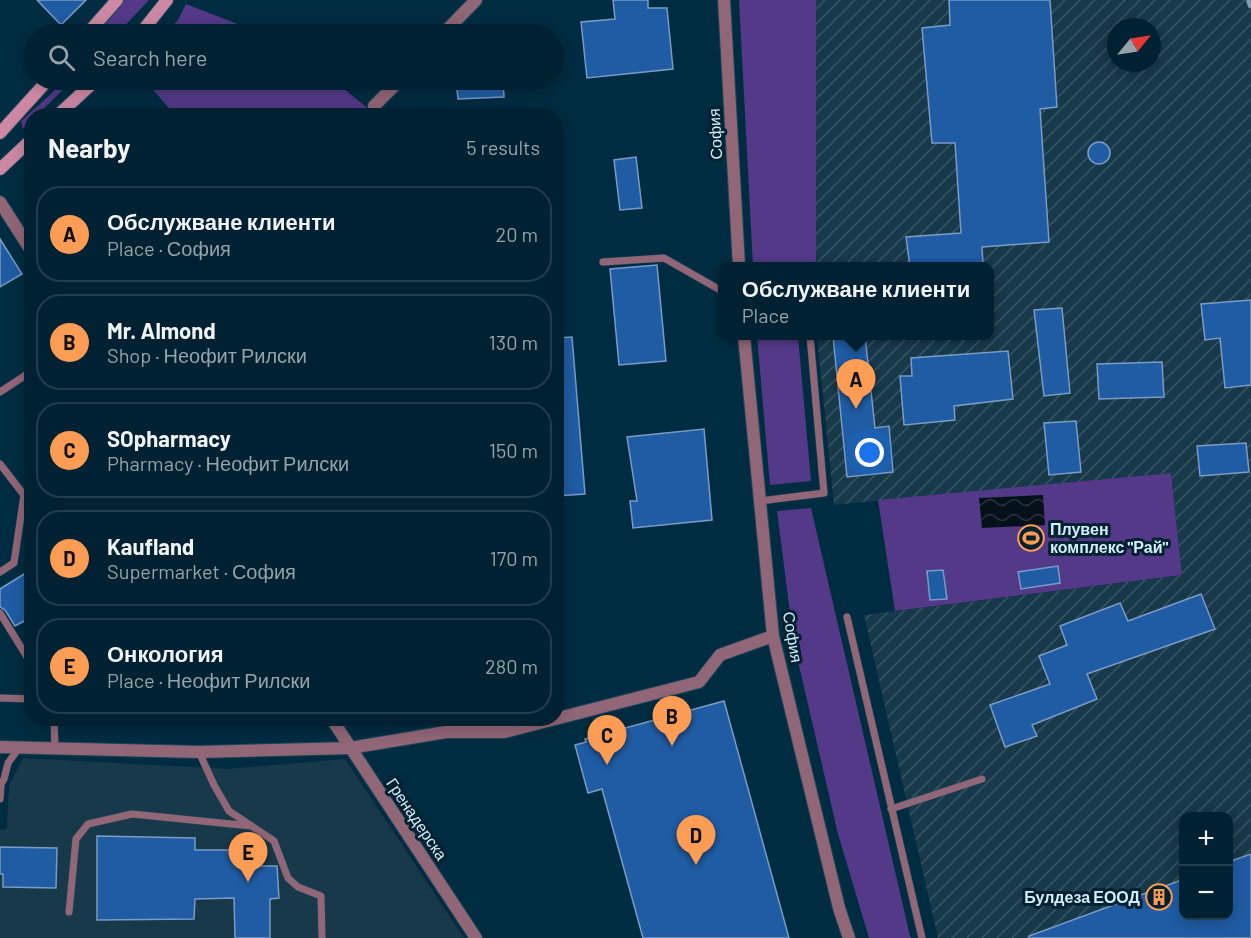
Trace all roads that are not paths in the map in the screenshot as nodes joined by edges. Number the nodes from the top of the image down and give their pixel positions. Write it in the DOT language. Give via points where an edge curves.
graph roads {
  1 [pos="117,0"];
  2 [pos="167,0"];
  3 [pos="476,0"];
  4 [pos="724,0"];
  5 [pos="96,24"];
  6 [pos="150,24"];
  7 [pos="453,24"];
  8 [pos="39,90"];
  9 [pos="85,90"];
  10 [pos="390,90"];
  11 [pos="374,106"];
  12 [pos="66,108"];
  13 [pos="0,133"];
  14 [pos="24,146"];
  15 [pos="0,169"];
  16 [pos="0,202"];
  17 [pos="24,240"];
  18 [pos="603,262"];
  19 [pos="739,262"];
  20 [pos="718,288"];
  21 [pos="744,340"];
  22 [pos="810,340"];
  23 [pos="24,376"];
  24 [pos="0,392"];
  25 [pos="0,464"];
  26 [pos="24,495"];
  27 [pos="760,501"];
  28 [pos="0,572"];
  29 [pos="0,613"];
  30 [pos="847,617"];
  31 [pos="773,636"];
  32 [pos="24,652"];
  33 [pos="0,698"];
  34 [pos="24,699"];
  35 [pos="564,717"];
  36 [pos="54,726"];
  37 [pos="336,726"];
  38 [pos="527,726"];
  39 [pos="0,747"];
  40 [pos="19,748"];
  41 [pos="350,748"];
  42 [pos="55,749"];
  43 [pos="199,752"];
  44 [pos="982,779"];
  45 [pos="1,785"];
  46 [pos="0,799"];
  47 [pos="891,809"];
  48 [pos="251,826"];
  49 [pos="69,912"];
  50 [pos="322,938"];
  51 [pos="476,938"];
  52 [pos="849,938"];
  53 [pos="922,938"];
  1 -- 5 [label="main road"];
  2 -- 6 [label="main road"];
  3 -- 7 [label="street"];
  4 -- 19 [label="street, София"];
  8 -- 13 [label="main road"];
  9 -- 12 [label="main road"];
  10 -- 11 [label="street"];
  14 -- 15 [label="main road"];
  16 -- 17 [label="street"];
  18 -- 20 [label="lane" via="664,258"];
  21 -- 27 [label="street, София"];
  22 -- 27 [label="lane" via="824,494"];
  23 -- 24 [label="lane"];
  25 -- 26 [label="lane"];
  26 -- 28 [label="lane" via="14,563"];
  27 -- 31 [label="street, София"];
  29 -- 32 [label="lane"];
  30 -- 47 [label="lane"];
  31 -- 35 [label="street" via="720,655 699,682"];
  31 -- 52 [label="street, София"];
  33 -- 34 [label="lane"];
  36 -- 42 [label="lane"];
  37 -- 41 [label="street, Гренадерска"];
  38 -- 41 [label="street" via="504,732 446,732"];
  39 -- 40 [label="street"];
  40 -- 42 [label="street"];
  40 -- 45 [label="lane" via="8,763"];
  41 -- 43 [label="street"];
  41 -- 51 [label="street, Гренадерска"];
  42 -- 43 [label="street"];
  43 -- 48 [label="lane" via="229,811"];
  44 -- 47 [label="lane"];
  45 -- 46 [label="lane"];
  47 -- 53 [label="lane"];
  48 -- 49 [label="lane" via="132,814 88,824 76,839"];
  48 -- 50 [label="lane" via="274,841 288,878 298,887 321,896"];
}
